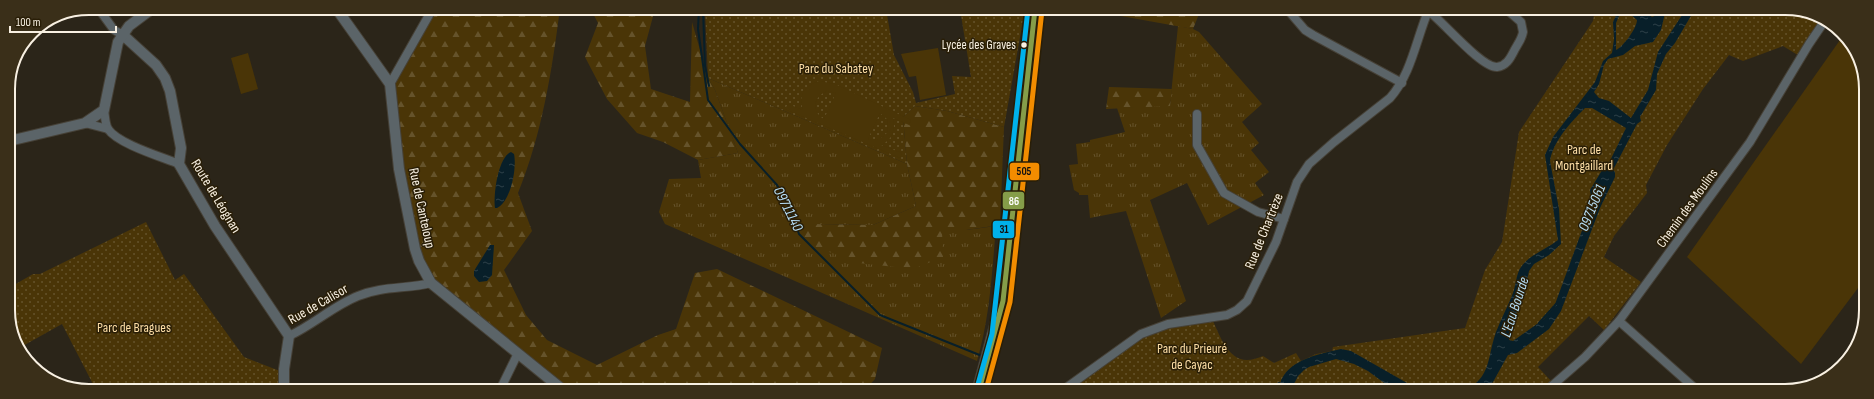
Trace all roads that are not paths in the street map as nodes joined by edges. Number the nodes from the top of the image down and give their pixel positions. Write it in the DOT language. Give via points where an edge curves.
graph roads {
  1 [pos="103,15"];
  2 [pos="144,15"];
  3 [pos="341,15"];
  4 [pos="428,15"];
  5 [pos="1034,15"];
  6 [pos="1292,15"];
  7 [pos="1426,15"];
  8 [pos="1433,15"];
  9 [pos="1513,15"];
  10 [pos="1822,25"];
  11 [pos="123,35"];
  12 [pos="1402,83"];
  13 [pos="390,84"];
  14 [pos="104,110"];
  15 [pos="1197,114"];
  16 [pos="86,123"];
  17 [pos="108,129"];
  18 [pos="15,139"];
  19 [pos="179,164"];
  20 [pos="1284,219"];
  21 [pos="431,283"];
  22 [pos="1003,301"];
  23 [pos="1619,321"];
  24 [pos="288,336"];
  25 [pos="518,353"];
  26 [pos="284,384"];
  27 [pos="503,384"];
  28 [pos="556,384"];
  29 [pos="981,384"];
  30 [pos="986,384"];
  31 [pos="1071,384"];
  32 [pos="1554,384"];
  33 [pos="1690,384"];
  1 -- 11 [label="street" via="114,30"];
  2 -- 11 [label="street"];
  3 -- 13 [label="street, Rue de Canteloup"];
  4 -- 13 [label="street"];
  5 -- 22 [label="main road"];
  6 -- 12 [label="street" via="1313,35"];
  7 -- 12 [label="street, Rue de Chartrèze"];
  8 -- 9 [label="street" via="1470,51 1490,66 1496,67 1508,61 1523,32 1521,22"];
  10 -- 23 [label="street, Chemin des Moulins" via="1750,142"];
  11 -- 14 [label="street" via="118,42"];
  11 -- 19 [label="street, Route de Léognan" via="156,65 165,78 181,148"];
  12 -- 20 [label="street, Rue de Chartrèze" via="1390,98 1308,164 1297,182"];
  13 -- 21 [label="street, Rue de Canteloup" via="399,169 414,242 419,261"];
  14 -- 16 [label="street"];
  14 -- 17 [label="street"];
  15 -- 20 [label="street" via="1197,145 1224,193 1258,212"];
  16 -- 17 [label="street"];
  16 -- 18 [label="street"];
  17 -- 19 [label="street" via="136,148"];
  19 -- 24 [label="street, Route de Léognan" via="215,226"];
  20 -- 31 [label="street, Rue de Chartrèze" via="1252,294 1238,310 1212,319 1168,324 1152,329 1141,334"];
  21 -- 24 [label="street, Rue de Calisor" via="378,289 358,296"];
  21 -- 25 [label="street, Rue de Canteloup"];
  22 -- 29 [label="main road"];
  22 -- 30 [label="main road" via="999,335"];
  23 -- 32 [label="street, Chemin des Moulins" via="1585,357"];
  23 -- 33 [label="street"];
  24 -- 26 [label="street"];
  25 -- 27 [label="street"];
  25 -- 28 [label="street, Rue de Canteloup"];
}
